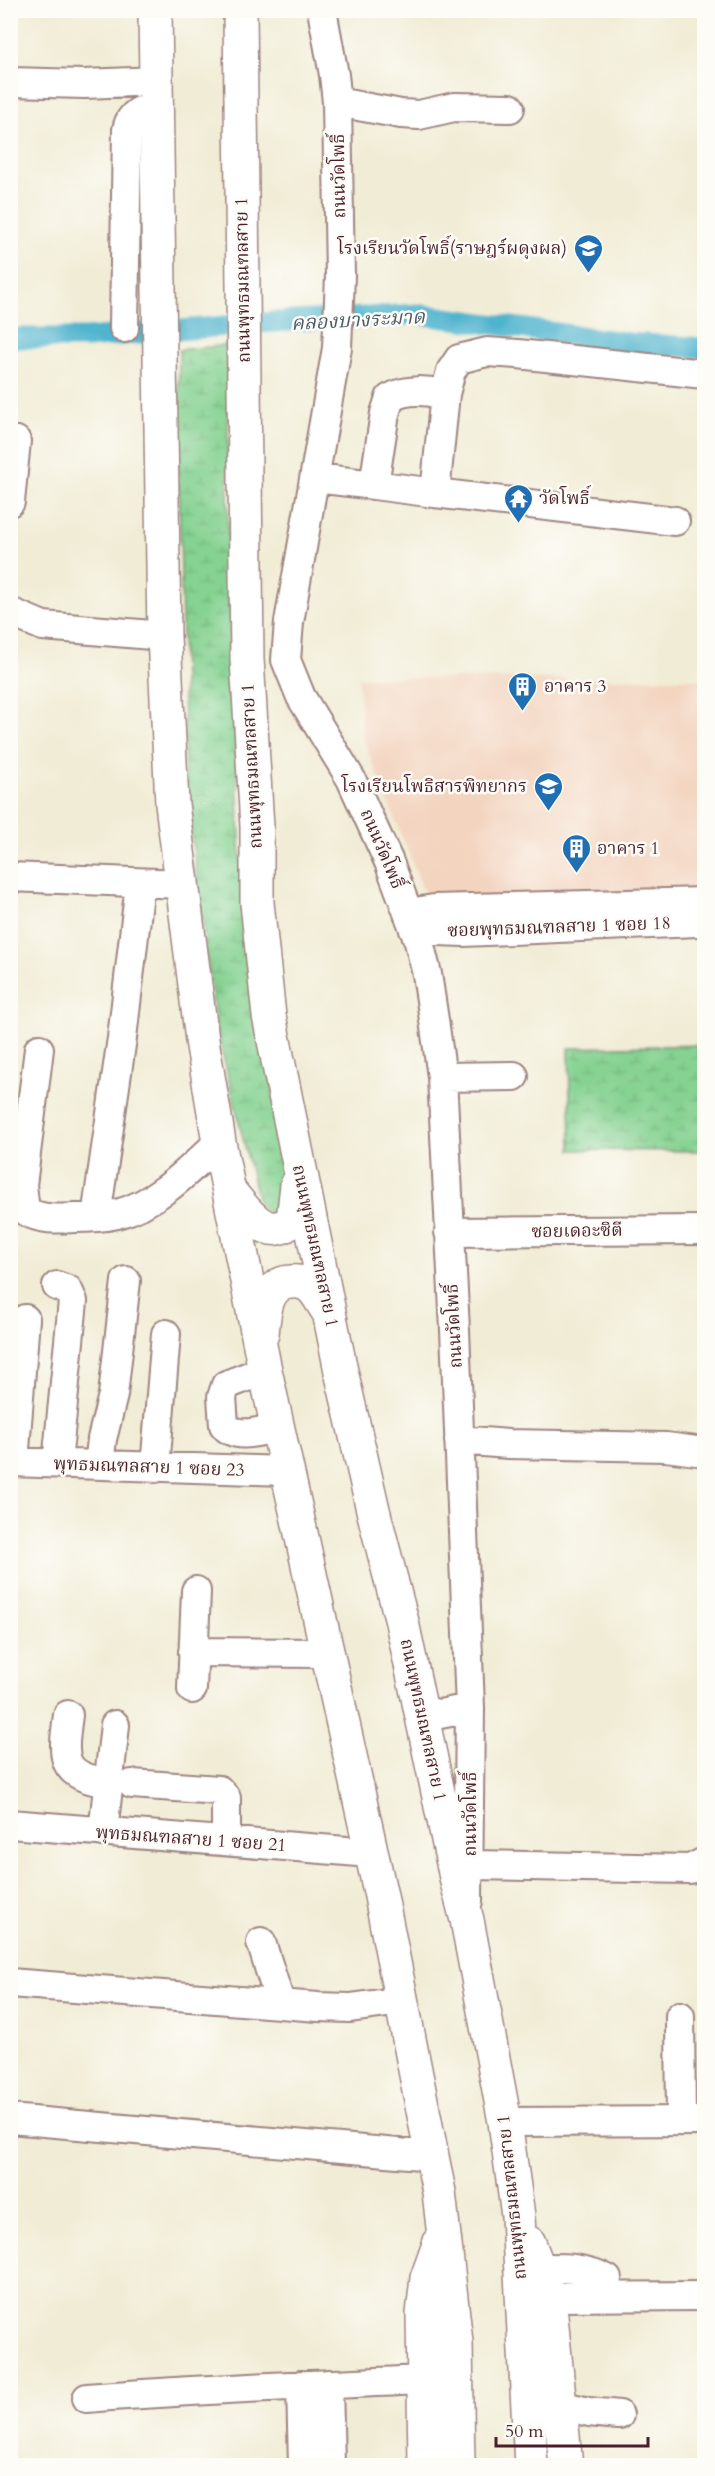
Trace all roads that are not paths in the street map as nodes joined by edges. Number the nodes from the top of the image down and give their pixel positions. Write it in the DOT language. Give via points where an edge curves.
graph roads {
  1 [pos="155,10"];
  2 [pos="240,10"];
  3 [pos="322,10"];
  4 [pos="10,82"];
  5 [pos="157,95"];
  6 [pos="337,102"];
  7 [pos="510,108"];
  8 [pos="124,328"];
  9 [pos="705,374"];
  10 [pos="446,394"];
  11 [pos="16,441"];
  12 [pos="316,478"];
  13 [pos="374,485"];
  14 [pos="435,493"];
  15 [pos="10,502"];
  16 [pos="675,521"];
  17 [pos="10,612"];
  18 [pos="43,626"];
  19 [pos="10,627"];
  20 [pos="164,636"];
  21 [pos="247,659"];
  22 [pos="286,660"];
  23 [pos="10,877"];
  24 [pos="140,884"];
  25 [pos="182,884"];
  26 [pos="705,902"];
  27 [pos="411,921"];
  28 [pos="705,922"];
  29 [pos="39,1049"];
  30 [pos="514,1076"];
  31 [pos="442,1077"];
  32 [pos="219,1142"];
  33 [pos="298,1168"];
  34 [pos="229,1191"];
  35 [pos="96,1217"];
  36 [pos="705,1230"];
  37 [pos="449,1232"];
  38 [pos="126,1281"];
  39 [pos="57,1286"];
  40 [pos="329,1313"];
  41 [pos="25,1319"];
  42 [pos="166,1334"];
  43 [pos="263,1360"];
  44 [pos="277,1428"];
  45 [pos="459,1440"];
  46 [pos="705,1452"];
  47 [pos="12,1462"];
  48 [pos="57,1464"];
  49 [pos="99,1466"];
  50 [pos="156,1468"];
  51 [pos="288,1471"];
  52 [pos="196,1591"];
  53 [pos="193,1652"];
  54 [pos="327,1653"];
  55 [pos="192,1689"];
  56 [pos="470,1708"];
  57 [pos="422,1711"];
  58 [pos="68,1715"];
  59 [pos="115,1725"];
  60 [pos="120,1783"];
  61 [pos="10,1824"];
  62 [pos="103,1832"];
  63 [pos="226,1841"];
  64 [pos="371,1853"];
  65 [pos="705,1862"];
  66 [pos="470,1865"];
  67 [pos="467,1920"];
  68 [pos="261,1942"];
  69 [pos="10,1983"];
  70 [pos="402,2001"];
  71 [pos="280,2002"];
  72 [pos="680,2016"];
  73 [pos="10,2119"];
  74 [pos="693,2121"];
  75 [pos="506,2122"];
  76 [pos="432,2156"];
  77 [pos="518,2216"];
  78 [pos="444,2232"];
  79 [pos="607,2279"];
  80 [pos="544,2282"];
  81 [pos="705,2296"];
  82 [pos="424,2380"];
  83 [pos="314,2384"];
  84 [pos="87,2398"];
  85 [pos="560,2404"];
  86 [pos="619,2415"];
  87 [pos="458,2459"];
  88 [pos="530,2459"];
  89 [pos="303,2466"];
  90 [pos="330,2466"];
  91 [pos="425,2466"];
  92 [pos="566,2466"];
  1 -- 5 [label="main road"];
  2 -- 21 [label="main road, ถนนพุทธมณฑลสาย 1"];
  3 -- 6 [label="street, ถนนวัดโพธิ์"];
  4 -- 5 [label="street"];
  5 -- 8 [label="street" via="133,115 127,130"];
  5 -- 20 [label="main road"];
  6 -- 7 [label="street" via="419,115 454,107"];
  6 -- 12 [label="street, ถนนวัดโพธิ์" via="337,348"];
  9 -- 10 [label="street" via="487,352 459,359 451,371"];
  10 -- 13 [label="street" via="399,392 390,398"];
  10 -- 14 [label="street"];
  11 -- 15 [label="street"];
  12 -- 13 [label="street"];
  12 -- 22 [label="street, ถนนวัดโพธิ์" via="289,622"];
  13 -- 14 [label="street"];
  14 -- 16 [label="street"];
  17 -- 18 [label="street"];
  18 -- 19 [label="street"];
  18 -- 20 [label="street"];
  20 -- 25 [label="main road" via="168,749"];
  21 -- 22 [label="street"];
  21 -- 33 [label="main road, ถนนพุทธมณฑลสาย 1" via="257,827 257,903 269,1016"];
  22 -- 27 [label="street, ถนนวัดโพธิ์" via="301,697 361,798"];
  23 -- 24 [label="street"];
  24 -- 25 [label="street"];
  24 -- 35 [label="street"];
  25 -- 32 [label="main road"];
  26 -- 27 [label="street" via="434,909"];
  27 -- 28 [label="street, ซอยพุทธมณฑลสาย 1 ซอย 18" via="463,932"];
  27 -- 31 [label="street, ถนนวัดโพธิ์" via="427,974"];
  29 -- 35 [label="street" via="22,1185 25,1211 53,1220"];
  30 -- 31 [label="street"];
  31 -- 37 [label="street, ถนนวัดโพธิ์"];
  32 -- 34 [label="main road"];
  32 -- 35 [label="street" via="171,1184 141,1204 118,1214"];
  33 -- 34 [label="main road" via="293,1220 280,1228 267,1227 255,1220"];
  33 -- 40 [label="main road, ถนนพุทธมณฑลสาย 1"];
  34 -- 43 [label="main road"];
  36 -- 37 [label="street, ซอยเดอะซิตี"];
  37 -- 45 [label="street, ถนนวัดโพธิ์"];
  38 -- 49 [label="street" via="113,1395"];
  39 -- 48 [label="street" via="68,1290 73,1301"];
  40 -- 43 [label="main road" via="313,1289 300,1281 283,1282 265,1305"];
  40 -- 57 [label="main road, ถนนพุทธมณฑลสาย 1"];
  41 -- 47 [label="street"];
  42 -- 50 [label="street"];
  43 -- 44 [label="main road"];
  43 -- 44 [label="street" via="226,1385 222,1397 224,1425 242,1433"];
  44 -- 51 [label="main road"];
  45 -- 46 [label="street"];
  45 -- 56 [label="street, ถนนวัดโพธิ์"];
  47 -- 48 [label="street, พุทธมณฑลสาย 1 ซอย 23"];
  48 -- 49 [label="street, พุทธมณฑลสาย 1 ซอย 23"];
  49 -- 50 [label="street, พุทธมณฑลสาย 1 ซอย 23"];
  50 -- 51 [label="street, พุทธมณฑลสาย 1 ซอย 23"];
  51 -- 54 [label="main road"];
  52 -- 53 [label="street"];
  53 -- 54 [label="street"];
  53 -- 55 [label="street"];
  54 -- 64 [label="main road"];
  56 -- 57 [label="street" via="440,1714"];
  56 -- 66 [label="street, ถนนวัดโพธิ์"];
  57 -- 67 [label="main road, ถนนพุทธมณฑลสาย 1"];
  58 -- 60 [label="street" via="65,1740 74,1773 87,1779"];
  59 -- 60 [label="street"];
  60 -- 62 [label="street"];
  60 -- 63 [label="street" via="219,1790 226,1798"];
  61 -- 62 [label="street, พุทธมณฑลสาย 1 ซอย 21"];
  62 -- 63 [label="street, พุทธมณฑลสาย 1 ซอย 21"];
  63 -- 64 [label="street, พุทธมณฑลสาย 1 ซอย 21"];
  64 -- 70 [label="main road"];
  65 -- 66 [label="street" via="690,1869"];
  66 -- 67 [label="street, ถนนวัดโพธิ์"];
  67 -- 75 [label="main road, ถนนพุทธมณฑลสาย 1"];
  68 -- 71 [label="street"];
  69 -- 71 [label="street"];
  70 -- 71 [label="street" via="350,2008"];
  70 -- 76 [label="main road"];
  72 -- 74 [label="street"];
  73 -- 76 [label="street"];
  74 -- 75 [label="street"];
  75 -- 77 [label="main road, ถนนพุทธมณฑลสาย 1"];
  76 -- 78 [label="main road"];
  77 -- 80 [label="main road"];
  77 -- 88 [label="main road, ถนนพุทธมณฑลสาย 1"];
  78 -- 82 [label="main road" via="427,2278"];
  78 -- 87 [label="main road" via="456,2342"];
  79 -- 80 [label="street" via="576,2267"];
  80 -- 81 [label="street"];
  80 -- 85 [label="main road"];
  82 -- 83 [label="street"];
  82 -- 91 [label="main road"];
  83 -- 84 [label="street"];
  83 -- 89 [label="street"];
  83 -- 90 [label="street"];
  85 -- 86 [label="street"];
  85 -- 92 [label="main road"];
}
